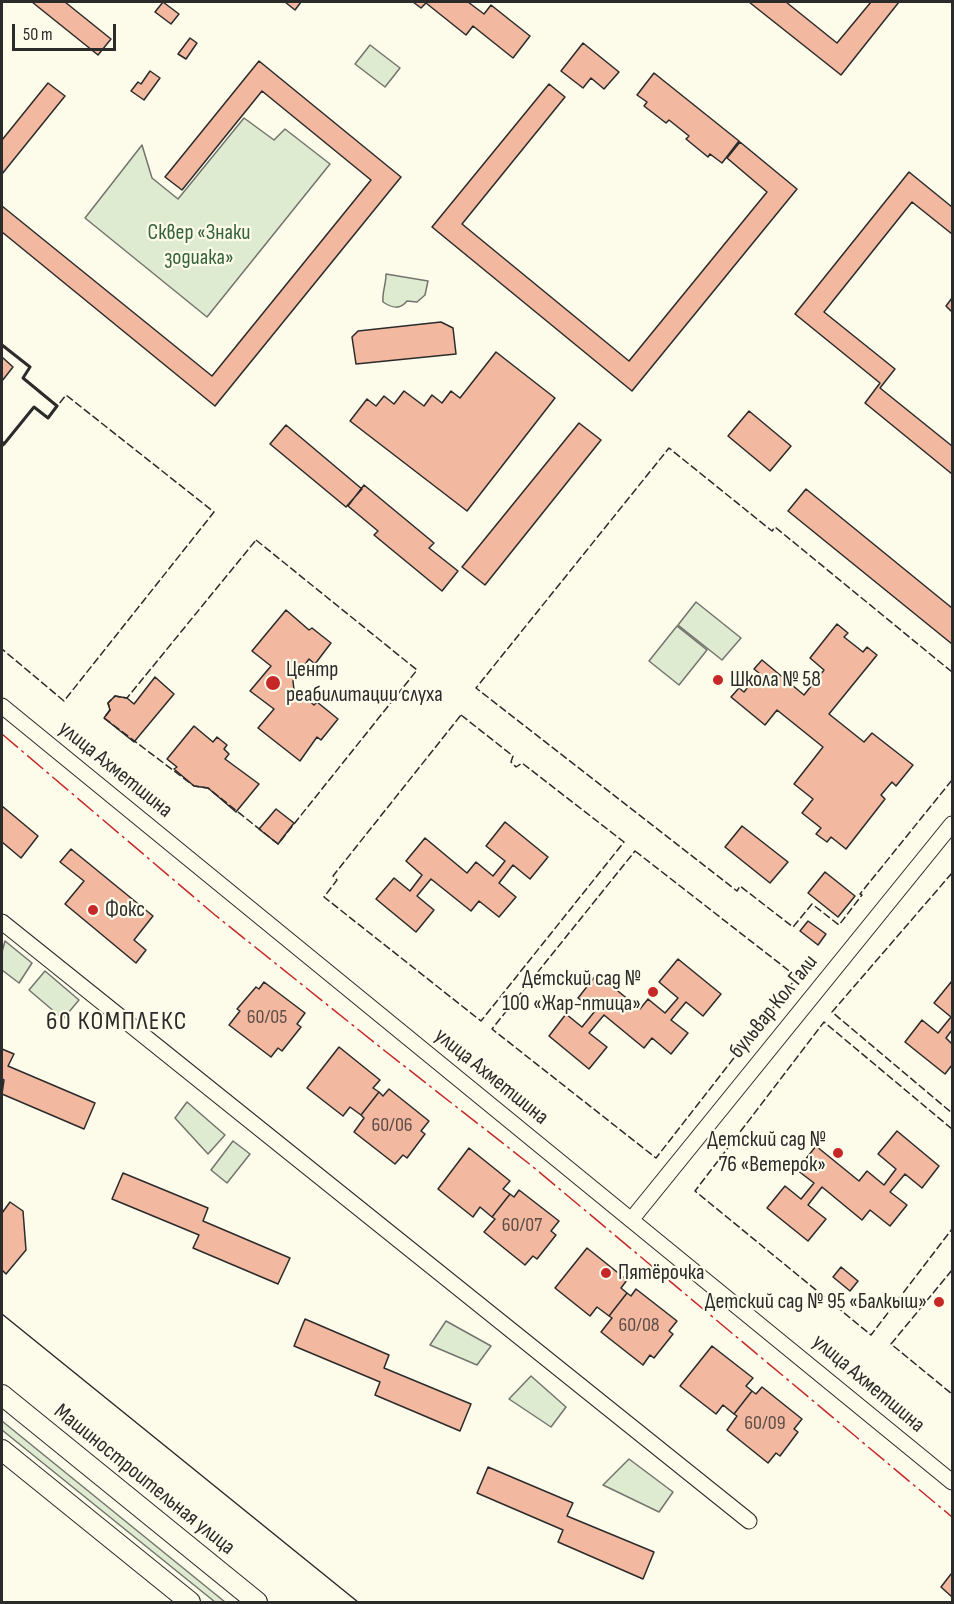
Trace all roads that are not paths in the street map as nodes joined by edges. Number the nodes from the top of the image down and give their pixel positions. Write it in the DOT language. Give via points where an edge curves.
graph roads {
  1 [pos="2,706"];
  2 [pos="952,824"];
  3 [pos="2,922"];
  4 [pos="632,1220"];
  5 [pos="2,1395"];
  6 [pos="2,1450"];
  7 [pos="952,1482"];
  8 [pos="749,1521"];
  9 [pos="190,1602"];
  10 [pos="257,1602"];
  1 -- 4 [label="street, улица Ахметшина"];
  2 -- 4 [label="street, бульвар Кол Гали"];
  3 -- 8 [label="street"];
  4 -- 7 [label="street, улица Ахметшина"];
  5 -- 10 [label="main road, Машиностроительная улица"];
  6 -- 9 [label="main road"];
}
